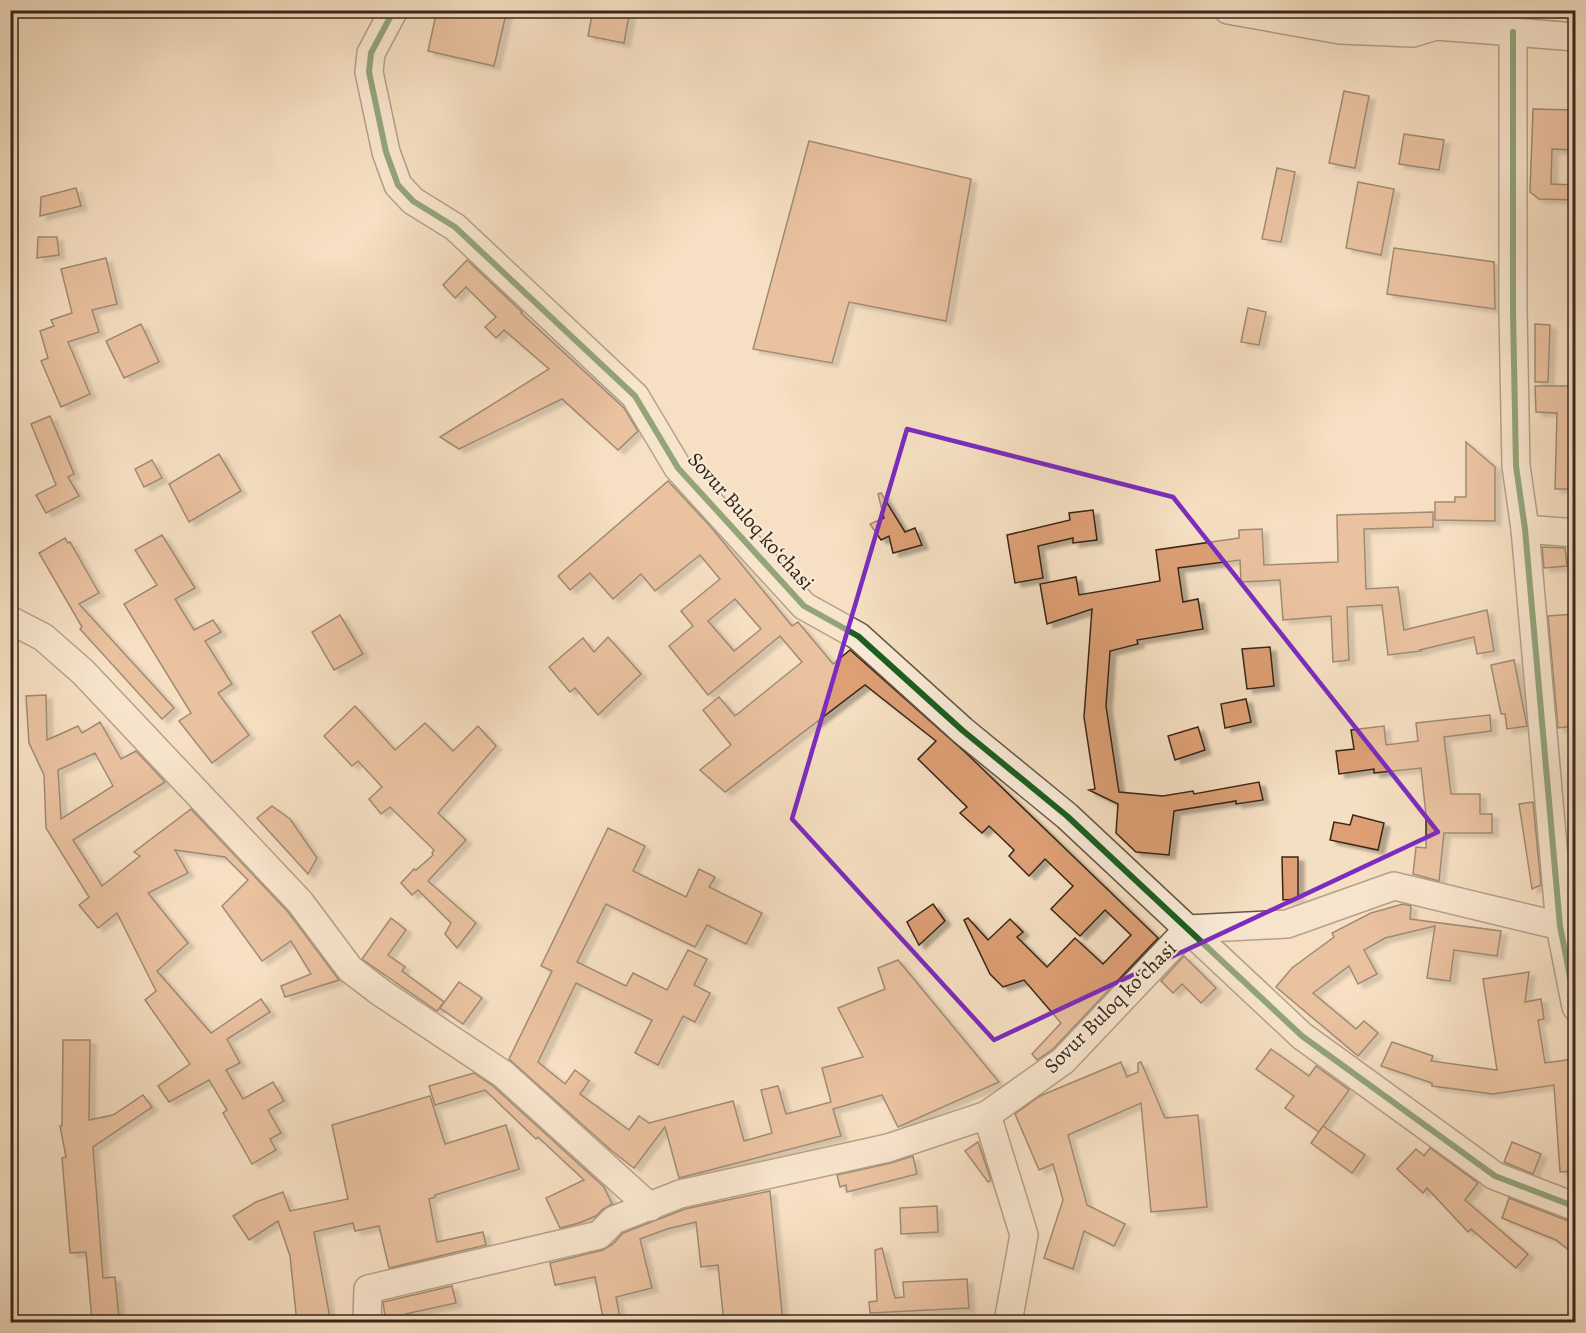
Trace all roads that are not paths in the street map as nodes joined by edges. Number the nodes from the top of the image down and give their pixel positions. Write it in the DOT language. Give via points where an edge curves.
graph roads {
  1 [pos="394,10"];
  2 [pos="1228,10"];
  3 [pos="1395,10"];
  4 [pos="1297,17"];
  5 [pos="1436,26"];
  6 [pos="1513,32"];
  7 [pos="1575,37"];
  8 [pos="1525,529"];
  9 [pos="1575,533"];
  10 [pos="10,620"];
  11 [pos="1560,926"];
  12 [pos="1188,929"];
  13 [pos="1575,1007"];
  14 [pos="987,1115"];
  15 [pos="650,1207"];
  16 [pos="1575,1207"];
  17 [pos="367,1323"];
  18 [pos="1008,1323"];
  1 -- 12 [label="street, Sovur Buloq koʻchasi" via="371,53 369,72 386,152 398,185 413,201 455,227 634,396 678,468 804,606 858,636 962,730 1067,816"];
  2 -- 4 [label="street"];
  3 -- 5 [label="street"];
  4 -- 5 [label="street" via="1340,30 1413,33"];
  5 -- 6 [label="street"];
  6 -- 7 [label="street"];
  6 -- 8 [label="street" via="1516,454"];
  8 -- 9 [label="street"];
  8 -- 11 [label="street"];
  10 -- 15 [label="street" via="43,637 83,672 300,902 350,969 503,1074"];
  11 -- 12 [label="street" via="1394,886 1287,924"];
  11 -- 13 [label="street"];
  12 -- 14 [label="street, Sovur Buloq koʻchasi" via="1063,1060"];
  12 -- 16 [label="street" via="1302,1036 1495,1176"];
  14 -- 15 [label="street, Sovur Buloq koʻchasi" via="888,1148 680,1194"];
  14 -- 18 [label="street" via="1024,1235"];
  15 -- 17 [label="street, Sovur Buloq koʻchasi" via="614,1220 599,1235 368,1289"];
}
